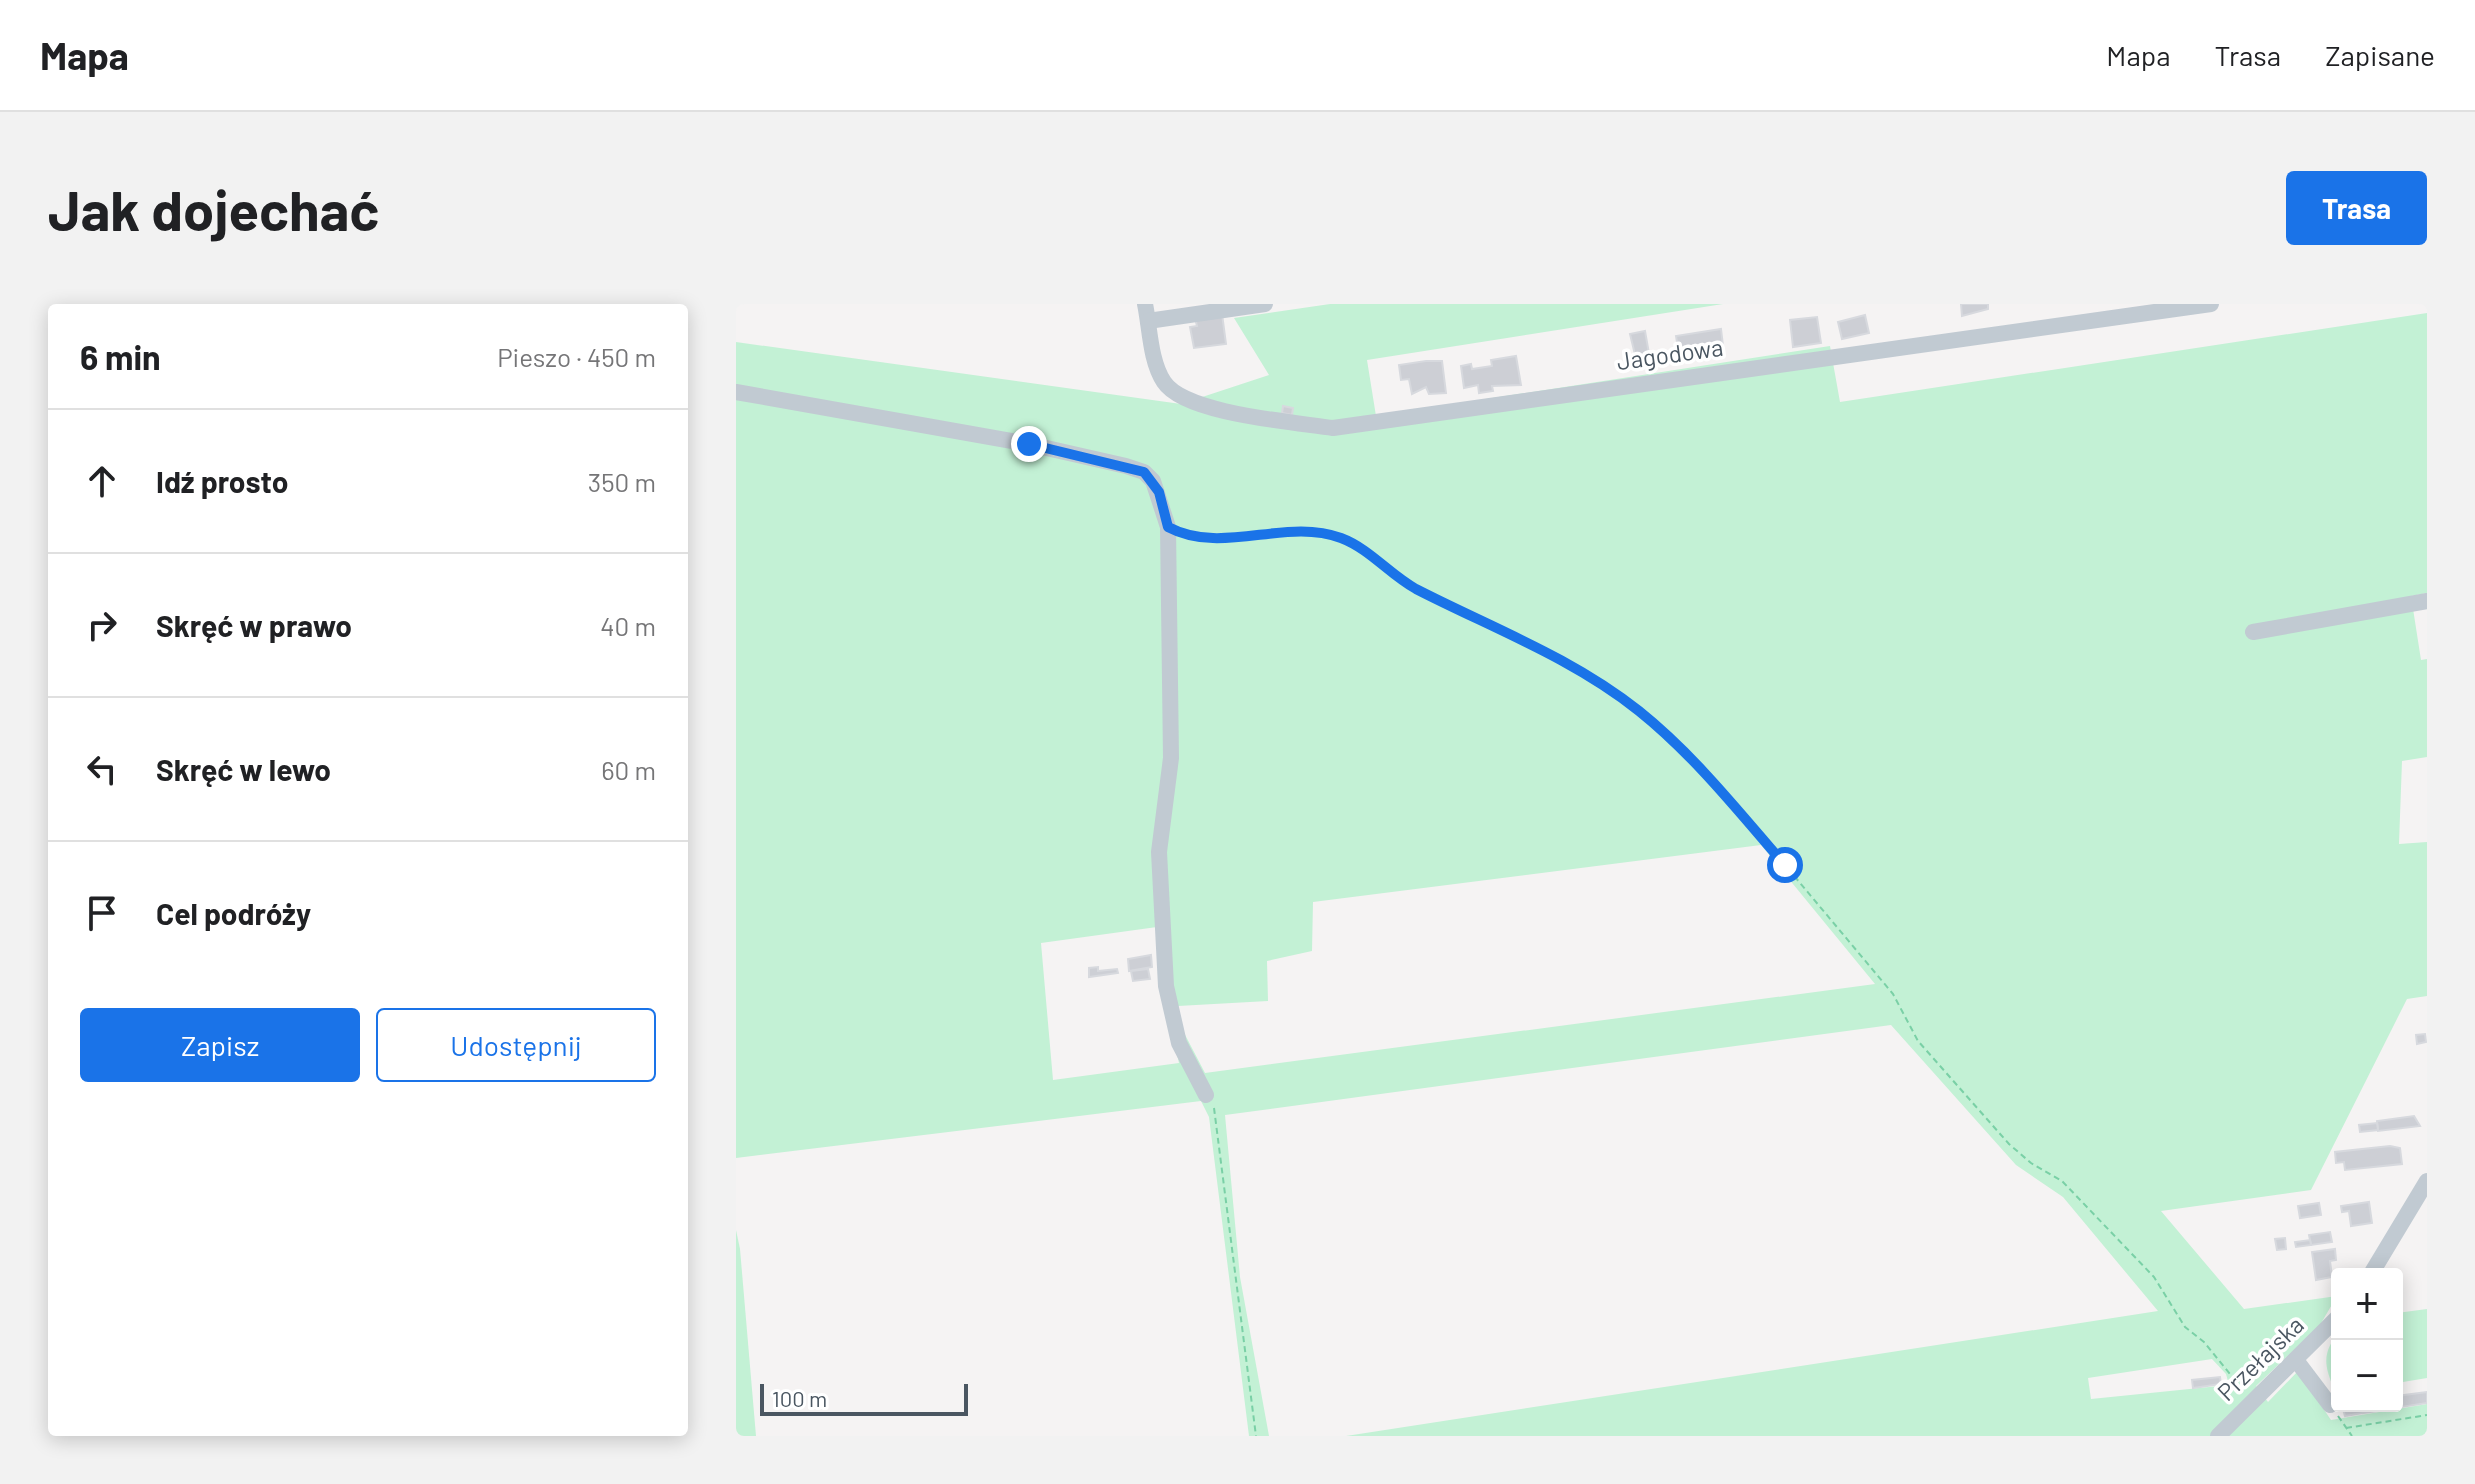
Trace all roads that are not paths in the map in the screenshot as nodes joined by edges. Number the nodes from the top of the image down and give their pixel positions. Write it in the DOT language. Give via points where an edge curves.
graph roads {
  1 [pos="1265,304"];
  2 [pos="2211,304"];
  3 [pos="1147,312"];
  4 [pos="736,392"];
  5 [pos="2427,601"];
  6 [pos="2253,632"];
  7 [pos="1206,1095"];
  8 [pos="2427,1181"];
  9 [pos="2375,1268"];
  10 [pos="2331,1324"];
  11 [pos="2296,1360"];
  12 [pos="2330,1405"];
  13 [pos="2218,1436"];
  1 -- 3 [label="street"];
  2 -- 3 [label="street, Jagodowa" via="1333,428 1184,400 1163,381"];
  4 -- 7 [label="street" via="1029,444 1135,469 1153,481 1168,527 1171,758 1159,883 1169,1001 1179,1043"];
  5 -- 6 [label="street"];
  8 -- 9 [label="street"];
  10 -- 11 [label="street, Przełajska"];
  11 -- 12 [label="street"];
  11 -- 13 [label="street, Przełajska"];
}
